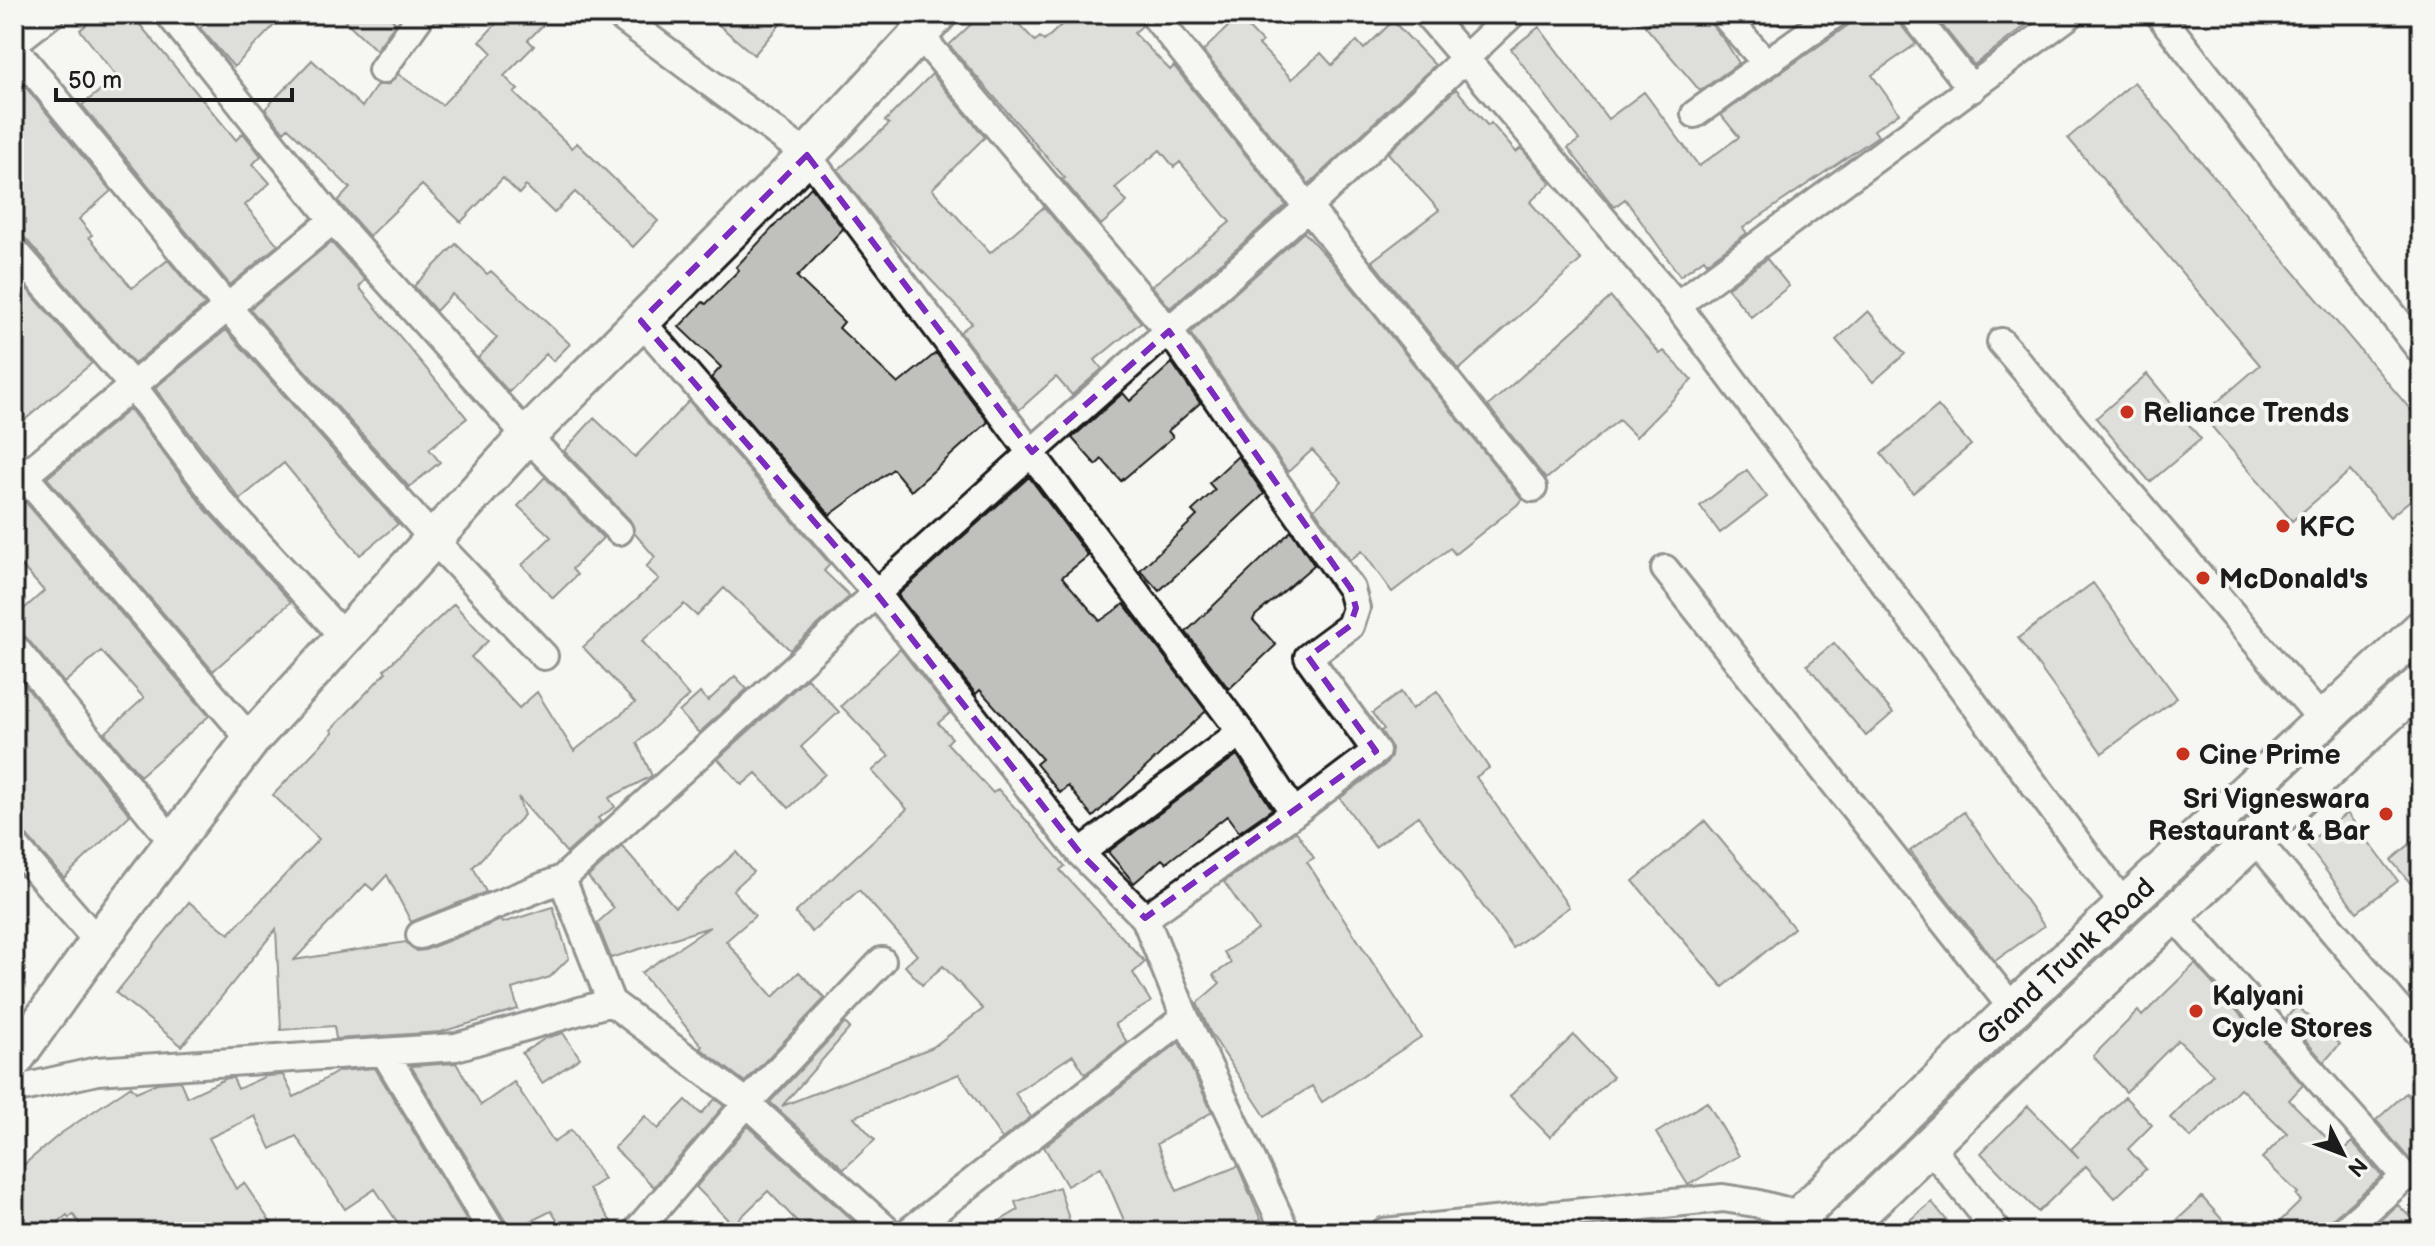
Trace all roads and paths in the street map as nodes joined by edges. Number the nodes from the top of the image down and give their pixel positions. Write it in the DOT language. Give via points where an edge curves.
graph roads {
  1 [pos="51,14"];
  2 [pos="169,14"];
  3 [pos="422,14"];
  4 [pos="617,14"];
  5 [pos="1153,14"];
  6 [pos="1427,14"];
  7 [pos="1512,14"];
  8 [pos="1723,14"];
  9 [pos="1835,14"];
  10 [pos="1913,14"];
  11 [pos="2071,14"];
  12 [pos="2159,14"];
  13 [pos="929,24"];
  14 [pos="14,45"];
  15 [pos="1465,59"];
  16 [pos="1765,62"];
  17 [pos="382,70"];
  18 [pos="1972,89"];
  19 [pos="1695,114"];
  20 [pos="807,155"];
  21 [pos="1307,208"];
  22 [pos="333,220"];
  23 [pos="14,250"];
  24 [pos="1677,305"];
  25 [pos="227,307"];
  26 [pos="641,321"];
  27 [pos="1169,331"];
  28 [pos="2001,342"];
  29 [pos="2421,351"];
  30 [pos="132,385"];
  31 [pos="527,436"];
  32 [pos="1032,452"];
  33 [pos="17,475"];
  34 [pos="1533,488"];
  35 [pos="619,531"];
  36 [pos="434,540"];
  37 [pos="1665,569"];
  38 [pos="876,593"];
  39 [pos="2421,629"];
  40 [pos="345,638"];
  41 [pos="14,647"];
  42 [pos="544,656"];
  43 [pos="2421,683"];
  44 [pos="2323,721"];
  45 [pos="1241,732"];
  46 [pos="251,740"];
  47 [pos="1294,813"];
  48 [pos="2255,839"];
  49 [pos="173,842"];
  50 [pos="14,845"];
  51 [pos="1080,853"];
  52 [pos="562,879"];
  53 [pos="2124,905"];
  54 [pos="2173,915"];
  55 [pos="1145,918"];
  56 [pos="420,935"];
  57 [pos="98,942"];
  58 [pos="882,961"];
  59 [pos="611,1002"];
  60 [pos="2013,1009"];
  61 [pos="1185,1017"];
  62 [pos="2421,1035"];
  63 [pos="16,1052"];
  64 [pos="384,1052"];
  65 [pos="14,1090"];
  66 [pos="747,1103"];
  67 [pos="1929,1146"];
  68 [pos="2413,1186"];
  69 [pos="1800,1226"];
  70 [pos="493,1232"];
  71 [pos="636,1232"];
  72 [pos="889,1232"];
  73 [pos="908,1232"];
  74 [pos="1286,1232"];
  75 [pos="1384,1232"];
  76 [pos="1840,1232"];
  77 [pos="1998,1232"];
  78 [pos="2342,1232"];
  1 -- 14 [label="street"];
  2 -- 22 [label="street"];
  3 -- 17 [label="street"];
  4 -- 20 [label="street"];
  5 -- 21 [label="street"];
  6 -- 15 [label="street"];
  7 -- 15 [label="street"];
  8 -- 16 [label="street"];
  9 -- 16 [label="street"];
  10 -- 18 [label="street"];
  11 -- 18 [label="street"];
  12 -- 29 [label="street"];
  13 -- 20 [label="main road"];
  13 -- 27 [label="street"];
  14 -- 25 [label="street"];
  15 -- 21 [label="street"];
  15 -- 24 [label="street"];
  16 -- 19 [label="street"];
  18 -- 24 [label="street"];
  20 -- 26 [label="main road"];
  20 -- 32 [label="street"];
  21 -- 27 [label="street"];
  21 -- 34 [label="street"];
  22 -- 25 [label="street"];
  22 -- 31 [label="street"];
  23 -- 30 [label="street"];
  24 -- 53 [label="street"];
  25 -- 30 [label="street"];
  25 -- 36 [label="street"];
  26 -- 31 [label="main road"];
  26 -- 38 [label="street"];
  27 -- 32 [label="street"];
  27 -- 47 [label="street" via="1351,589 1356,608 1350,626 1308,657 1376,751"];
  28 -- 44 [label="street"];
  30 -- 33 [label="street"];
  30 -- 40 [label="street" via="219,500"];
  31 -- 35 [label="street"];
  31 -- 36 [label="main road"];
  32 -- 38 [label="street"];
  32 -- 45 [label="street"];
  33 -- 46 [label="street"];
  36 -- 40 [label="main road"];
  36 -- 42 [label="street"];
  37 -- 60 [label="street"];
  38 -- 51 [label="street"];
  38 -- 52 [label="street"];
  39 -- 44 [label="main road, Grand Trunk Road"];
  40 -- 46 [label="main road"];
  41 -- 49 [label="street"];
  43 -- 48 [label="main road, Grand Trunk Road"];
  44 -- 53 [label="main road, Grand Trunk Road"];
  45 -- 47 [label="street"];
  45 -- 51 [label="street"];
  46 -- 49 [label="main road"];
  47 -- 55 [label="street"];
  48 -- 54 [label="main road, Grand Trunk Road"];
  48 -- 62 [label="street"];
  49 -- 57 [label="main road"];
  50 -- 57 [label="street"];
  51 -- 55 [label="street"];
  52 -- 56 [label="street"];
  52 -- 59 [label="street"];
  53 -- 60 [label="main road, Grand Trunk Road"];
  54 -- 67 [label="main road, Grand Trunk Road"];
  54 -- 68 [label="street"];
  55 -- 61 [label="street"];
  57 -- 63 [label="main road"];
  58 -- 66 [label="street"];
  59 -- 64 [label="street" via="456,1047"];
  59 -- 66 [label="street"];
  60 -- 69 [label="main road, Grand Trunk Road"];
  61 -- 73 [label="street"];
  61 -- 74 [label="street"];
  64 -- 65 [label="street" via="97,1071"];
  64 -- 70 [label="street"];
  66 -- 71 [label="street"];
  66 -- 72 [label="street"];
  67 -- 76 [label="main road, Grand Trunk Road"];
  67 -- 77 [label="street"];
  68 -- 78 [label="street"];
  69 -- 75 [label="street" via="1755,1203 1723,1198"];
}
